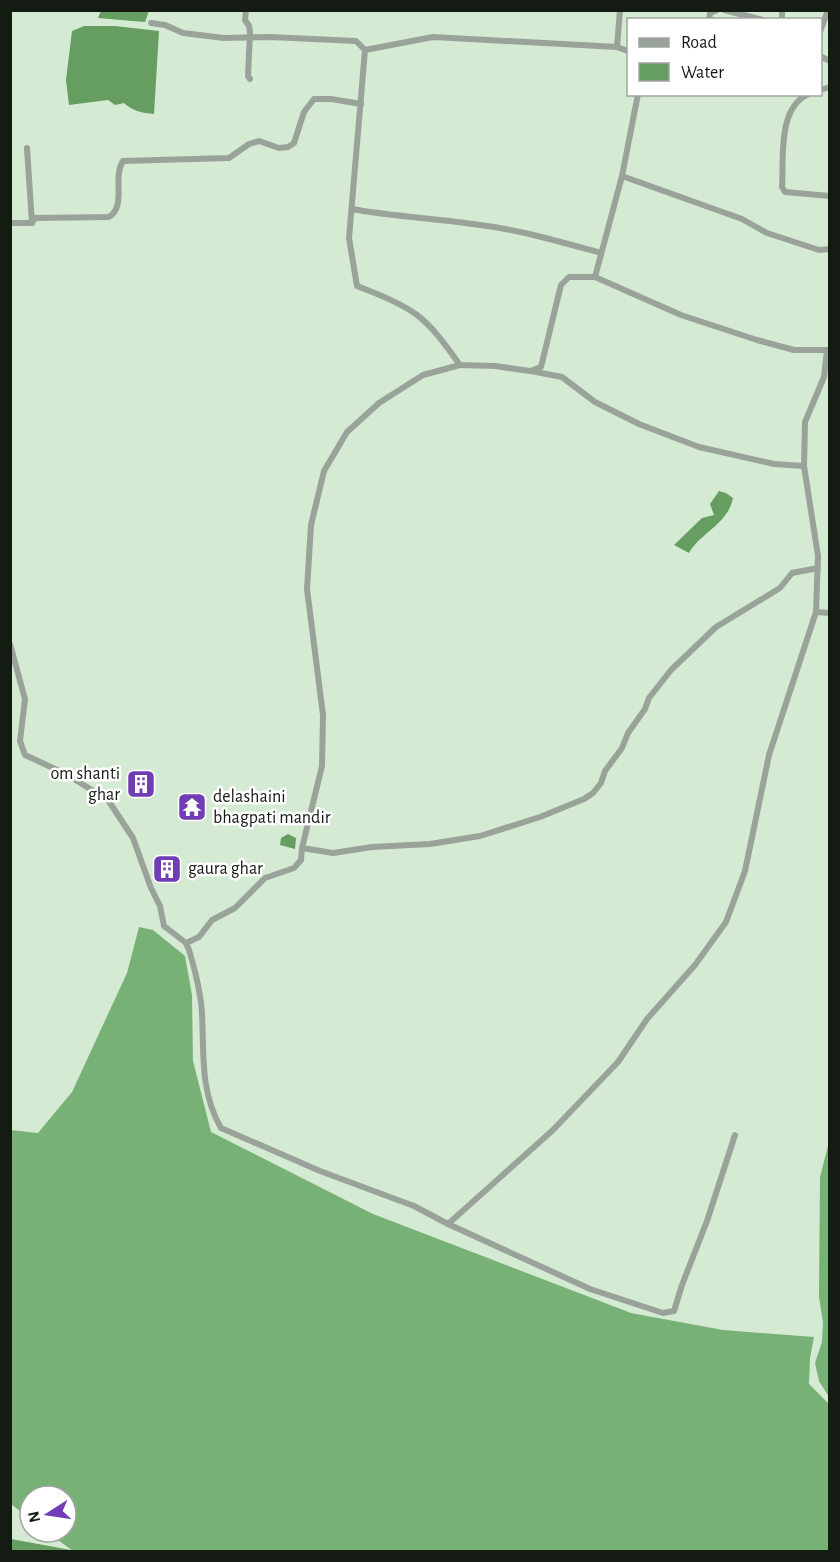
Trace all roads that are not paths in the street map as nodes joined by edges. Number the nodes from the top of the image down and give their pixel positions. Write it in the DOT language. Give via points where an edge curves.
graph roads {
  1 [pos="246,10"];
  2 [pos="620,10"];
  3 [pos="724,10"];
  4 [pos="828,10"];
  5 [pos="755,18"];
  6 [pos="151,23"];
  7 [pos="822,26"];
  8 [pos="248,39"];
  9 [pos="617,47"];
  10 [pos="365,50"];
  11 [pos="627,51"];
  12 [pos="250,79"];
  13 [pos="638,96"];
  14 [pos="806,96"];
  15 [pos="361,104"];
  16 [pos="27,148"];
  17 [pos="622,176"];
  18 [pos="830,196"];
  19 [pos="352,209"];
  20 [pos="10,223"];
  21 [pos="32,223"];
  22 [pos="830,249"];
  23 [pos="602,253"];
  24 [pos="595,277"];
  25 [pos="829,350"];
  26 [pos="460,365"];
  27 [pos="530,371"];
  28 [pos="804,466"];
  29 [pos="818,568"];
  30 [pos="816,612"];
  31 [pos="830,613"];
  32 [pos="10,644"];
  33 [pos="302,848"];
  34 [pos="186,943"];
  35 [pos="735,1135"];
  36 [pos="448,1224"];
  1 -- 8 [label="street"];
  2 -- 9 [label="street"];
  3 -- 5 [label="street"];
  4 -- 7 [label="street"];
  6 -- 8 [label="street" via="183,33"];
  8 -- 10 [label="street" via="356,41"];
  8 -- 12 [label="street"];
  9 -- 10 [label="street" via="433,37"];
  9 -- 11 [label="street"];
  10 -- 15 [label="street"];
  13 -- 17 [label="street"];
  14 -- 18 [label="street" via="788,118 782,187 785,192"];
  15 -- 19 [label="street"];
  15 -- 21 [label="street" via="314,99 288,147 259,141 229,158 123,161 118,167 118,205 114,214 35,218"];
  16 -- 21 [label="street"];
  17 -- 22 [label="street" via="742,219 775,236 819,250"];
  17 -- 23 [label="street"];
  19 -- 23 [label="street" via="480,225"];
  19 -- 26 [label="street" via="349,238 357,286 417,315"];
  20 -- 21 [label="street"];
  23 -- 24 [label="street"];
  24 -- 25 [label="street" via="681,315 757,340 794,350"];
  24 -- 27 [label="street" via="569,277 561,285 541,367"];
  25 -- 28 [label="street" via="824,377 806,423"];
  26 -- 27 [label="street"];
  26 -- 33 [label="street" via="423,375 379,403 347,432 324,471 311,525 307,589 323,715 322,766"];
  27 -- 28 [label="street" via="562,377 639,424 699,447 774,464"];
  28 -- 29 [label="street"];
  29 -- 30 [label="street"];
  29 -- 33 [label="street" via="792,573 780,588 716,627 671,670 649,698 601,783 584,799 480,836 333,853"];
  30 -- 31 [label="street"];
  30 -- 36 [label="street" via="769,755 745,871 726,922 695,965 647,1019 618,1062 553,1130"];
  32 -- 34 [label="street" via="25,699 20,741 25,755 108,800 133,838 164,926"];
  33 -- 34 [label="street" via="301,860 294,868 265,878 235,908 212,920 199,937"];
  34 -- 36 [label="street" via="202,1013 206,1090 221,1128 414,1206"];
  35 -- 36 [label="street" via="674,1311 663,1313 590,1288"];
}
